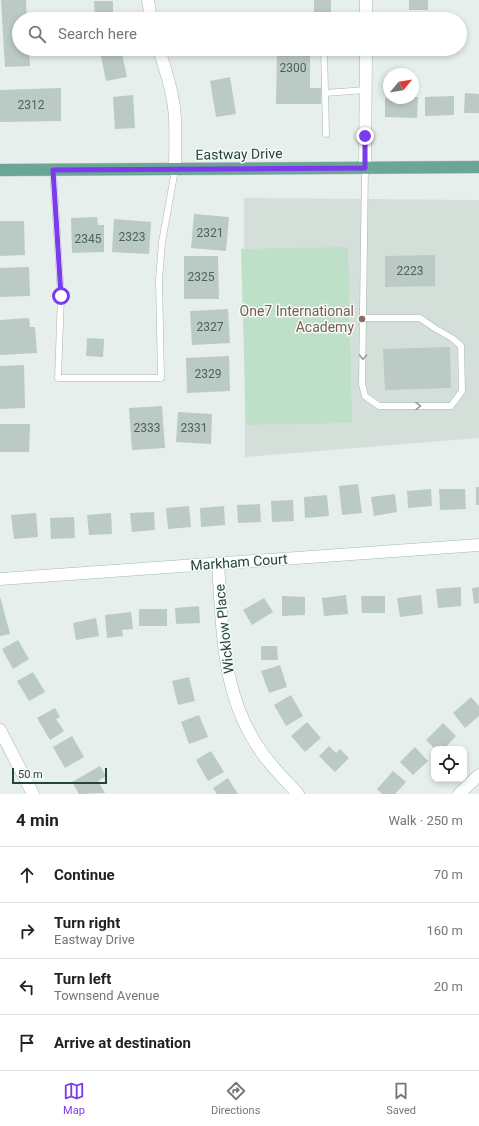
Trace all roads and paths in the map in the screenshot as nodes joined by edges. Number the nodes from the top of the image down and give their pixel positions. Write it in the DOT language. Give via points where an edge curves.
graph roads {
  1 [pos="148,0"];
  2 [pos="366,0"];
  3 [pos="150,12"];
  4 [pos="366,12"];
  5 [pos="161,56"];
  6 [pos="324,56"];
  7 [pos="366,56"];
  8 [pos="366,90"];
  9 [pos="325,93"];
  10 [pos="326,134"];
  11 [pos="479,167"];
  12 [pos="365,168"];
  13 [pos="0,170"];
  14 [pos="53,170"];
  15 [pos="175,170"];
  16 [pos="364,318"];
  17 [pos="479,545"];
  18 [pos="218,564"];
  19 [pos="0,579"];
  20 [pos="0,730"];
  21 [pos="479,775"];
  22 [pos="34,794"];
  23 [pos="298,794"];
  24 [pos="458,794"];
  1 -- 3 [label="street"];
  2 -- 4 [label="street"];
  5 -- 15 [label="street" via="174,107"];
  6 -- 9 [label="lane"];
  7 -- 8 [label="street"];
  8 -- 9 [label="lane"];
  8 -- 12 [label="street"];
  9 -- 10 [label="lane"];
  11 -- 12 [label="main road, Eastway Drive"];
  12 -- 15 [label="main road, Eastway Drive"];
  12 -- 16 [label="lane"];
  13 -- 14 [label="main road, Eastway Drive"];
  14 -- 15 [label="main road, Eastway Drive"];
  14 -- 15 [label="lane" via="61,296 58,378 162,378 159,280 162,242"];
  16 -- 16 [label="lane, one-way" via="362,384 365,396 379,406 451,406 462,391 461,346 420,318"];
  17 -- 18 [label="street, Markham Court"];
  18 -- 19 [label="street, Markham Court"];
  18 -- 23 [label="street, Wicklow Place" via="224,656 233,697 247,728 265,757"];
  20 -- 22 [label="street"];
  21 -- 24 [label="street"];
}
